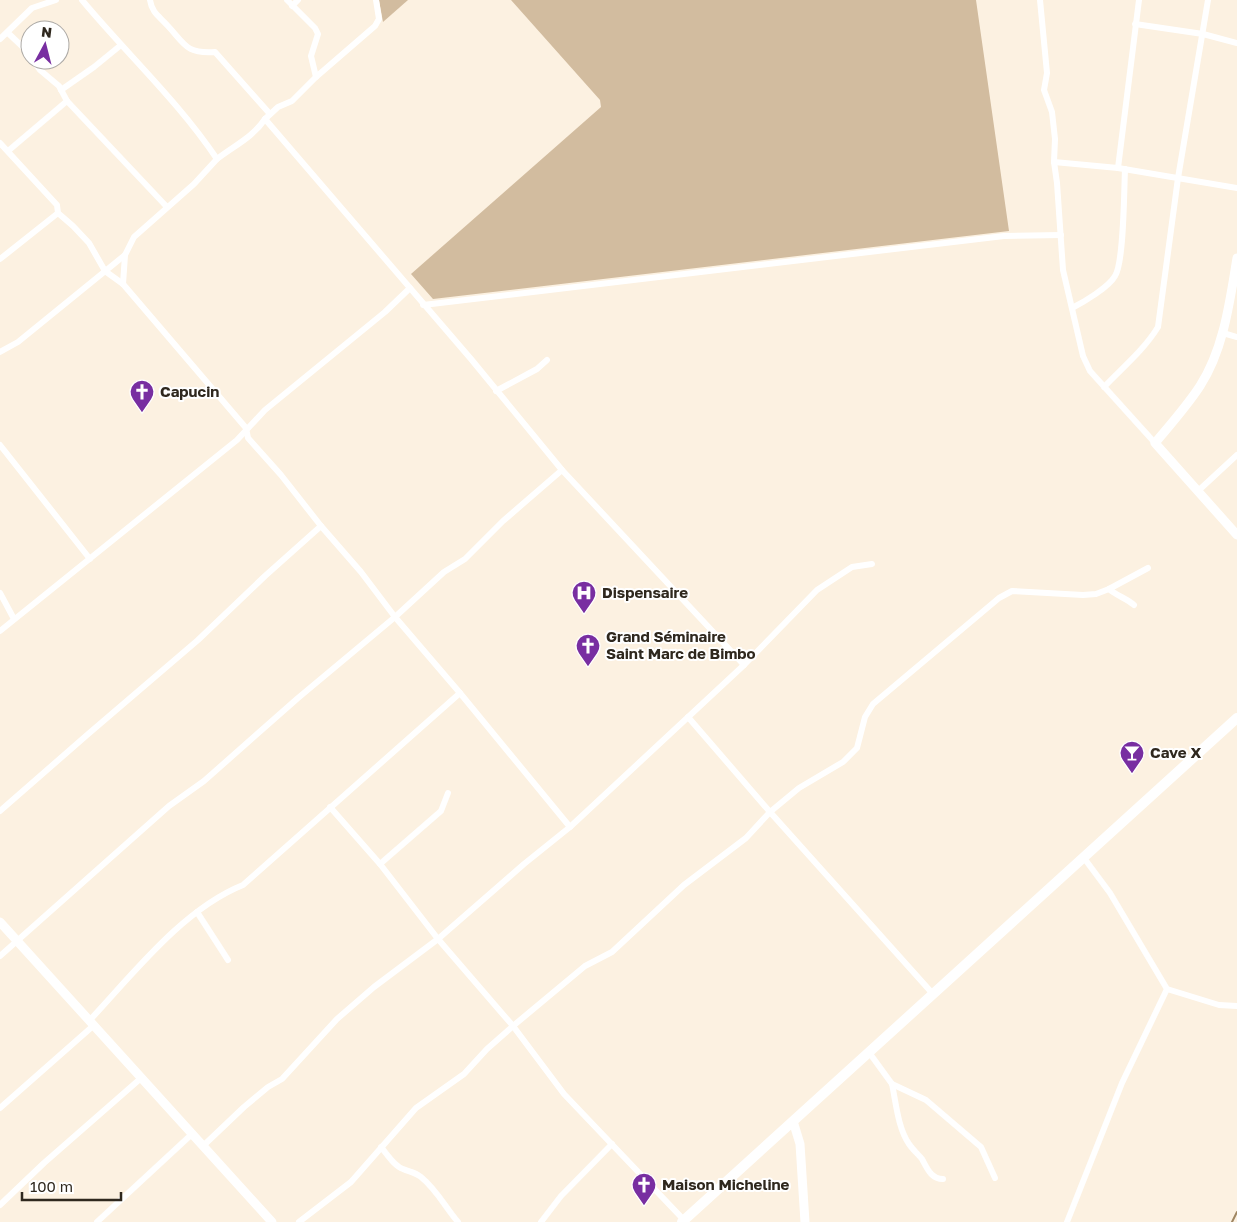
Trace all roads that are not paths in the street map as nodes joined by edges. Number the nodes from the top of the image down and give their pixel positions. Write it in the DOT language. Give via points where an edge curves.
graph roads {
  1 [pos="56,0"];
  2 [pos="82,0"];
  3 [pos="150,0"];
  4 [pos="287,0"];
  5 [pos="298,0"];
  6 [pos="376,0"];
  7 [pos="1040,0"];
  8 [pos="1139,0"];
  9 [pos="1208,0"];
  10 [pos="292,6"];
  11 [pos="1135,24"];
  12 [pos="8,32"];
  13 [pos="1203,34"];
  14 [pos="0,39"];
  15 [pos="1237,43"];
  16 [pos="20,44"];
  17 [pos="121,45"];
  18 [pos="40,70"];
  19 [pos="316,77"];
  20 [pos="61,90"];
  21 [pos="68,101"];
  22 [pos="268,117"];
  23 [pos="0,143"];
  24 [pos="8,151"];
  25 [pos="217,159"];
  26 [pos="1054,162"];
  27 [pos="1122,169"];
  28 [pos="1178,178"];
  29 [pos="1237,188"];
  30 [pos="167,207"];
  31 [pos="58,213"];
  32 [pos="992,234"];
  33 [pos="1061,235"];
  34 [pos="1004,236"];
  35 [pos="125,255"];
  36 [pos="1,256"];
  37 [pos="1237,258"];
  38 [pos="105,271"];
  39 [pos="122,284"];
  40 [pos="410,288"];
  41 [pos="423,305"];
  42 [pos="1072,308"];
  43 [pos="1223,333"];
  44 [pos="1237,337"];
  45 [pos="0,352"];
  46 [pos="546,360"];
  47 [pos="1104,387"];
  48 [pos="496,391"];
  49 [pos="246,428"];
  50 [pos="1155,443"];
  51 [pos="0,445"];
  52 [pos="1237,456"];
  53 [pos="562,470"];
  54 [pos="1198,491"];
  55 [pos="321,526"];
  56 [pos="1237,535"];
  57 [pos="90,559"];
  58 [pos="872,564"];
  59 [pos="1148,568"];
  60 [pos="1109,590"];
  61 [pos="0,593"];
  62 [pos="1134,605"];
  63 [pos="396,617"];
  64 [pos="14,619"];
  65 [pos="0,630"];
  66 [pos="744,665"];
  67 [pos="460,693"];
  68 [pos="688,717"];
  69 [pos="1237,718"];
  70 [pos="448,792"];
  71 [pos="330,807"];
  72 [pos="0,811"];
  73 [pos="770,812"];
  74 [pos="570,826"];
  75 [pos="1084,858"];
  76 [pos="380,864"];
  77 [pos="196,912"];
  78 [pos="0,922"];
  79 [pos="438,939"];
  80 [pos="17,940"];
  81 [pos="0,956"];
  82 [pos="228,960"];
  83 [pos="1167,989"];
  84 [pos="933,994"];
  85 [pos="1237,1006"];
  86 [pos="91,1023"];
  87 [pos="513,1026"];
  88 [pos="868,1051"];
  89 [pos="140,1079"];
  90 [pos="892,1084"];
  91 [pos="0,1108"];
  92 [pos="793,1121"];
  93 [pos="192,1134"];
  94 [pos="612,1144"];
  95 [pos="203,1146"];
  96 [pos="381,1147"];
  97 [pos="995,1178"];
  98 [pos="943,1179"];
  99 [pos="0,1205"];
  100 [pos="683,1221"];
  101 [pos="97,1222"];
  102 [pos="272,1222"];
  103 [pos="299,1222"];
  104 [pos="458,1222"];
  105 [pos="541,1222"];
  106 [pos="805,1222"];
  107 [pos="1066,1222"];
  1 -- 12 [label="street" via="32,8"];
  2 -- 17 [label="street"];
  3 -- 22 [label="street" via="156,15 184,46 200,53 215,52"];
  4 -- 10 [label="street"];
  5 -- 10 [label="street"];
  6 -- 19 [label="street" via="379,19 375,26"];
  7 -- 26 [label="street" via="1047,73 1044,90 1052,112"];
  8 -- 11 [label="street"];
  9 -- 13 [label="street"];
  10 -- 19 [label="street" via="318,34 311,56"];
  11 -- 13 [label="street"];
  11 -- 27 [label="street"];
  12 -- 14 [label="street"];
  12 -- 16 [label="street"];
  13 -- 15 [label="street"];
  13 -- 28 [label="street"];
  17 -- 20 [label="street"];
  17 -- 25 [label="street" via="180,108"];
  18 -- 20 [label="street"];
  19 -- 22 [label="street" via="292,101 278,107"];
  20 -- 21 [label="street"];
  21 -- 24 [label="street"];
  21 -- 30 [label="street"];
  22 -- 25 [label="street" via="257,131"];
  22 -- 40 [label="street"];
  23 -- 24 [label="street"];
  24 -- 31 [label="street" via="57,205"];
  25 -- 30 [label="street"];
  26 -- 27 [label="street"];
  26 -- 33 [label="street"];
  27 -- 28 [label="street"];
  27 -- 42 [label="street" via="1120,262 1115,277"];
  28 -- 29 [label="street"];
  28 -- 47 [label="street" via="1158,327"];
  30 -- 35 [label="street" via="134,237"];
  31 -- 36 [label="street"];
  31 -- 38 [label="street" via="89,243"];
  32 -- 34 [label="street"];
  33 -- 34 [label="street"];
  33 -- 42 [label="street" via="1063,270"];
  34 -- 41 [label="street"];
  35 -- 38 [label="street"];
  35 -- 39 [label="street"];
  37 -- 43 [label="street"];
  38 -- 39 [label="street"];
  38 -- 45 [label="street" via="18,342"];
  39 -- 49 [label="street"];
  40 -- 41 [label="street"];
  40 -- 49 [label="street"];
  41 -- 48 [label="street"];
  42 -- 47 [label="street" via="1083,356"];
  43 -- 44 [label="street"];
  43 -- 50 [label="street" via="1200,386"];
  46 -- 48 [label="street" via="536,370"];
  47 -- 50 [label="street"];
  48 -- 53 [label="street"];
  49 -- 55 [label="street" via="248,438"];
  49 -- 57 [label="street" via="237,440"];
  50 -- 54 [label="street"];
  51 -- 57 [label="street"];
  52 -- 54 [label="street"];
  53 -- 63 [label="street"];
  53 -- 66 [label="street"];
  54 -- 56 [label="street"];
  55 -- 63 [label="street"];
  55 -- 72 [label="street" via="198,640"];
  57 -- 64 [label="street"];
  58 -- 66 [label="street" via="852,567 817,590"];
  59 -- 60 [label="street"];
  60 -- 62 [label="street"];
  60 -- 73 [label="street" via="1083,595 1012,592 999,598 873,704 865,717 857,748 843,762 799,788"];
  61 -- 64 [label="street"];
  63 -- 67 [label="street"];
  63 -- 80 [label="street" via="204,781 169,806"];
  64 -- 65 [label="street"];
  66 -- 68 [label="street"];
  67 -- 71 [label="street"];
  67 -- 74 [label="street"];
  68 -- 73 [label="street"];
  68 -- 74 [label="street"];
  69 -- 75 [label="main road"];
  70 -- 76 [label="street" via="441,811"];
  71 -- 76 [label="street"];
  71 -- 77 [label="street" via="243,884 224,892"];
  73 -- 84 [label="street"];
  73 -- 87 [label="street" via="746,838 684,885 612,952 585,966"];
  74 -- 79 [label="street"];
  75 -- 83 [label="street" via="1110,893"];
  75 -- 84 [label="main road"];
  76 -- 79 [label="street"];
  77 -- 82 [label="street"];
  77 -- 86 [label="street" via="155,950"];
  78 -- 80 [label="street"];
  79 -- 87 [label="street"];
  79 -- 95 [label="street" via="337,1019 282,1079 244,1107"];
  80 -- 81 [label="street"];
  80 -- 86 [label="street"];
  83 -- 85 [label="street" via="1218,1005"];
  83 -- 107 [label="street" via="1122,1083"];
  84 -- 88 [label="main road"];
  86 -- 89 [label="street"];
  86 -- 91 [label="street"];
  87 -- 94 [label="street" via="564,1094"];
  87 -- 96 [label="street" via="464,1074 416,1108"];
  88 -- 90 [label="street"];
  88 -- 92 [label="main road"];
  89 -- 93 [label="street"];
  89 -- 99 [label="street"];
  90 -- 97 [label="street" via="926,1100 981,1147"];
  90 -- 98 [label="street" via="908,1143 928,1172"];
  92 -- 100 [label="main road"];
  92 -- 106 [label="street" via="800,1144"];
  93 -- 95 [label="street"];
  93 -- 101 [label="street"];
  94 -- 100 [label="street"];
  94 -- 105 [label="street" via="561,1196"];
  95 -- 102 [label="street"];
  96 -- 103 [label="street" via="351,1182"];
  96 -- 104 [label="street" via="398,1166 425,1181 442,1198"];
}
